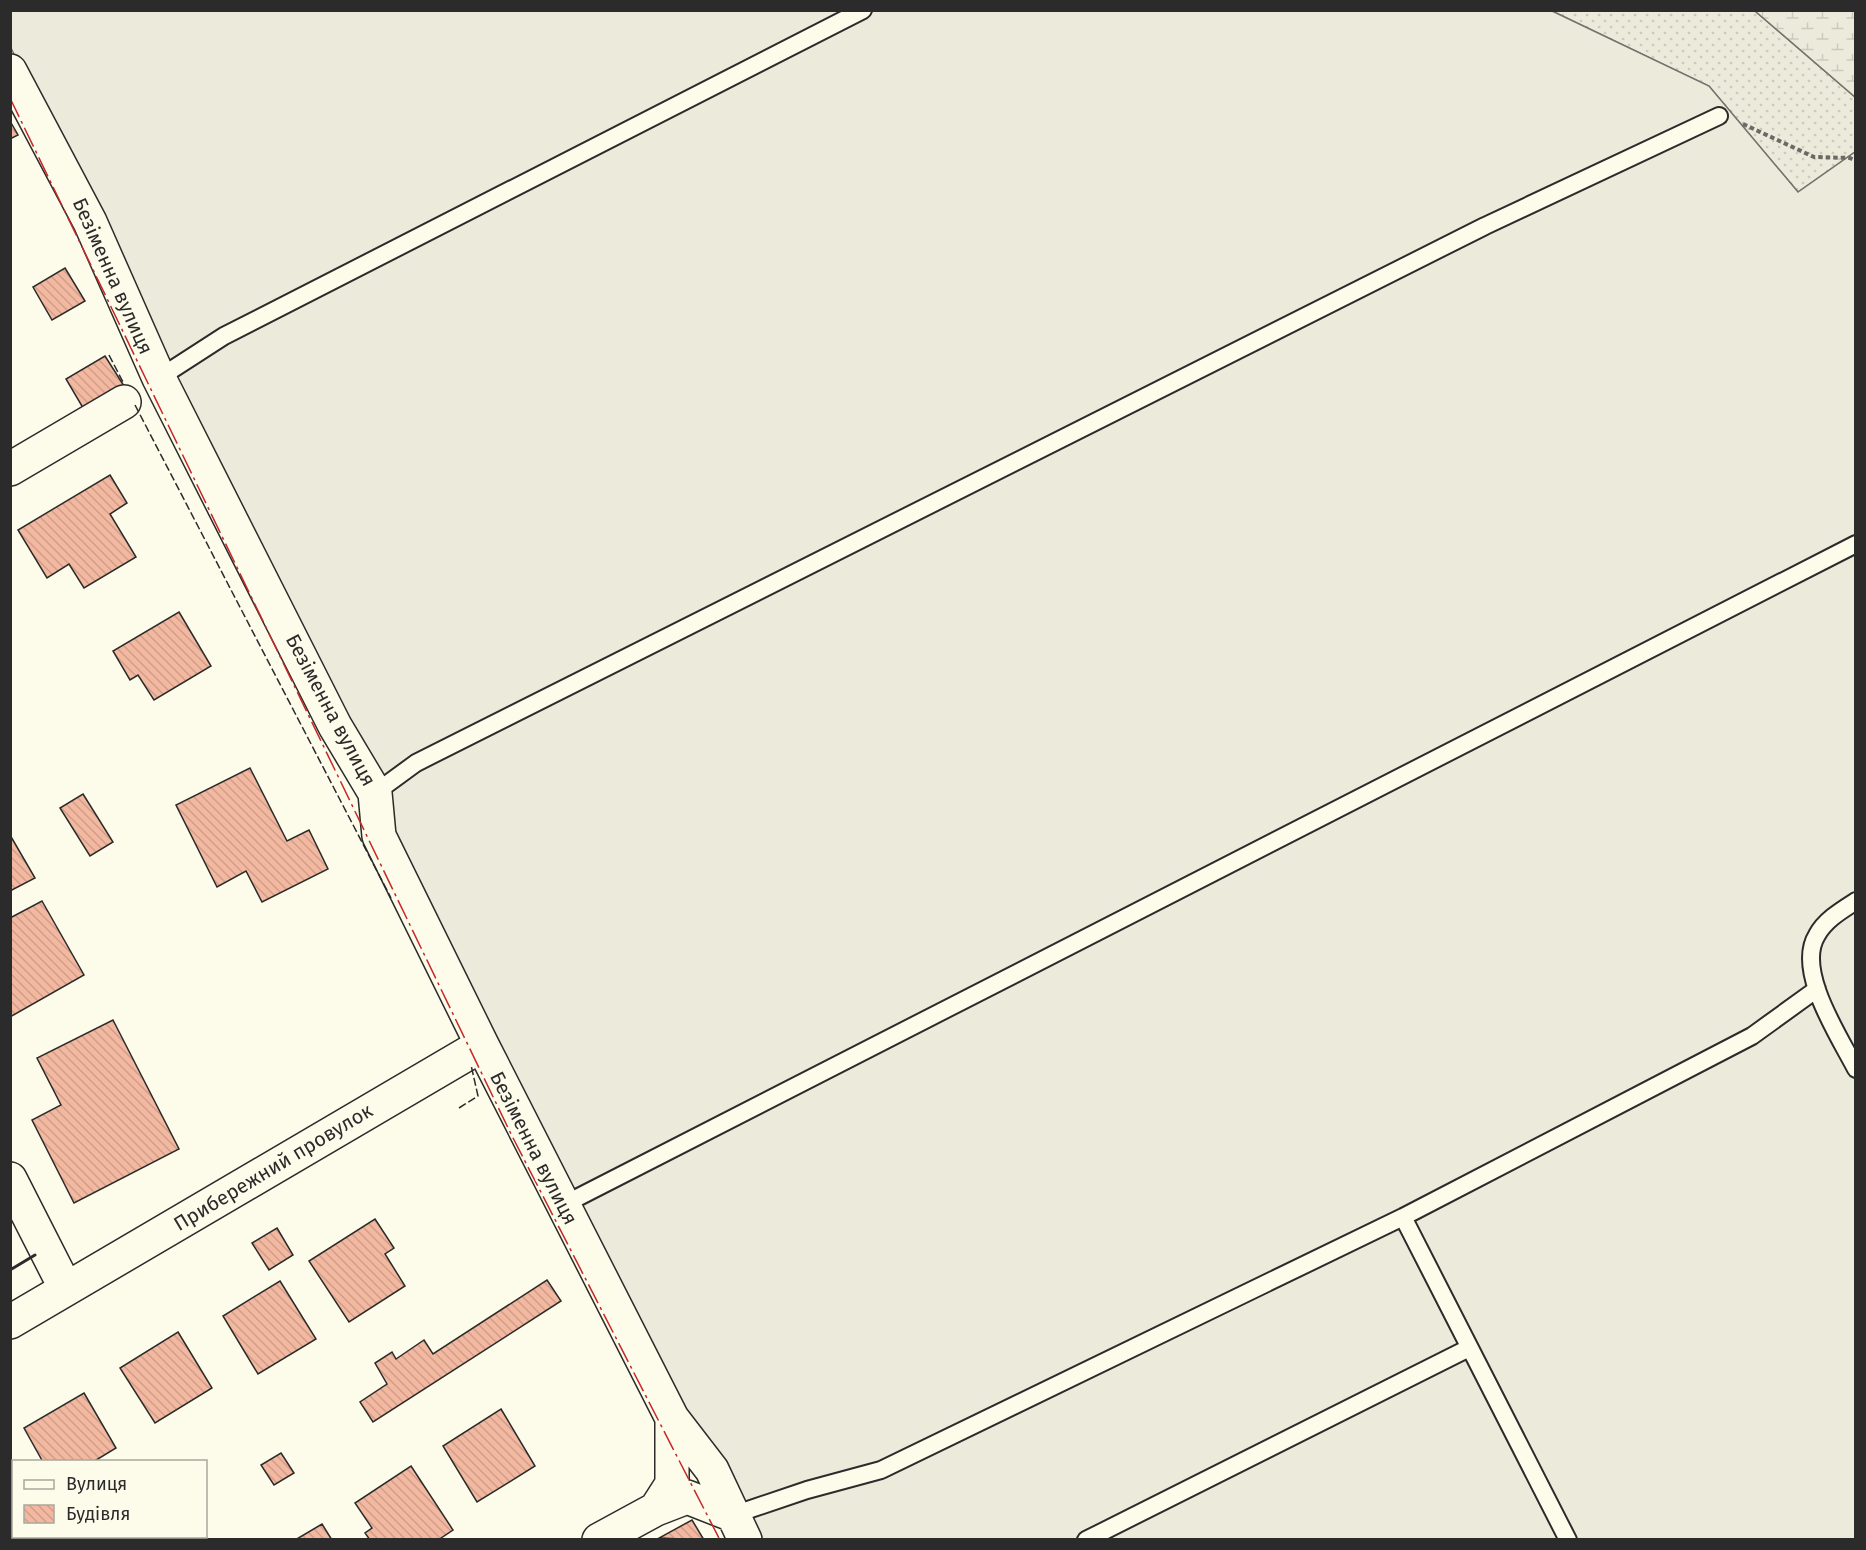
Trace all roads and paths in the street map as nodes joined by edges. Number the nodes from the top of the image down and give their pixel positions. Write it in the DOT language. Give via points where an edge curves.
graph roads {
  1 [pos="863,10"];
  2 [pos="10,71"];
  3 [pos="1719,116"];
  4 [pos="1856,161"];
  5 [pos="159,378"];
  6 [pos="124,402"];
  7 [pos="10,469"];
  8 [pos="1856,544"];
  9 [pos="375,793"];
  10 [pos="1856,902"];
  11 [pos="1817,989"];
  12 [pos="482,1045"];
  13 [pos="1856,1069"];
  14 [pos="10,1179"];
  15 [pos="563,1205"];
  16 [pos="1403,1217"];
  17 [pos="66,1289"];
  18 [pos="10,1322"];
  19 [pos="1469,1348"];
  20 [pos="672,1418"];
  21 [pos="656,1509"];
  22 [pos="739,1527"];
  23 [pos="599,1539"];
  24 [pos="1086,1539"];
  25 [pos="1568,1539"];
  1 -- 5 [label="lane" via="224,336"];
  2 -- 5 [label="street, Безіменна вулиця" via="90,222"];
  3 -- 4 [label="path" via="1751,126 1814,157"];
  3 -- 9 [label="lane" via="1485,226 416,763"];
  5 -- 9 [label="street, Безіменна вулиця" via="336,726"];
  6 -- 7 [label="street"];
  8 -- 15 [label="lane"];
  9 -- 12 [label="street, Безіменна вулиця" via="379,836"];
  10 -- 11 [label="lane" via="1836,914 1816,935 1809,961"];
  11 -- 13 [label="lane"];
  11 -- 16 [label="lane" via="1752,1036"];
  12 -- 15 [label="street, Безіменна вулиця"];
  12 -- 17 [label="street, Прибережний провулок"];
  14 -- 17 [label="street"];
  15 -- 20 [label="street, Безіменна вулиця"];
  16 -- 19 [label="lane"];
  16 -- 22 [label="lane" via="881,1470 807,1490"];
  17 -- 18 [label="street, Прибережний провулок"];
  19 -- 24 [label="lane"];
  19 -- 25 [label="lane"];
  20 -- 21 [label="street" via="672,1484"];
  20 -- 22 [label="street, Безіменна вулиця" via="712,1470"];
  21 -- 22 [label="street" via="687,1497"];
  21 -- 23 [label="street"];
}
